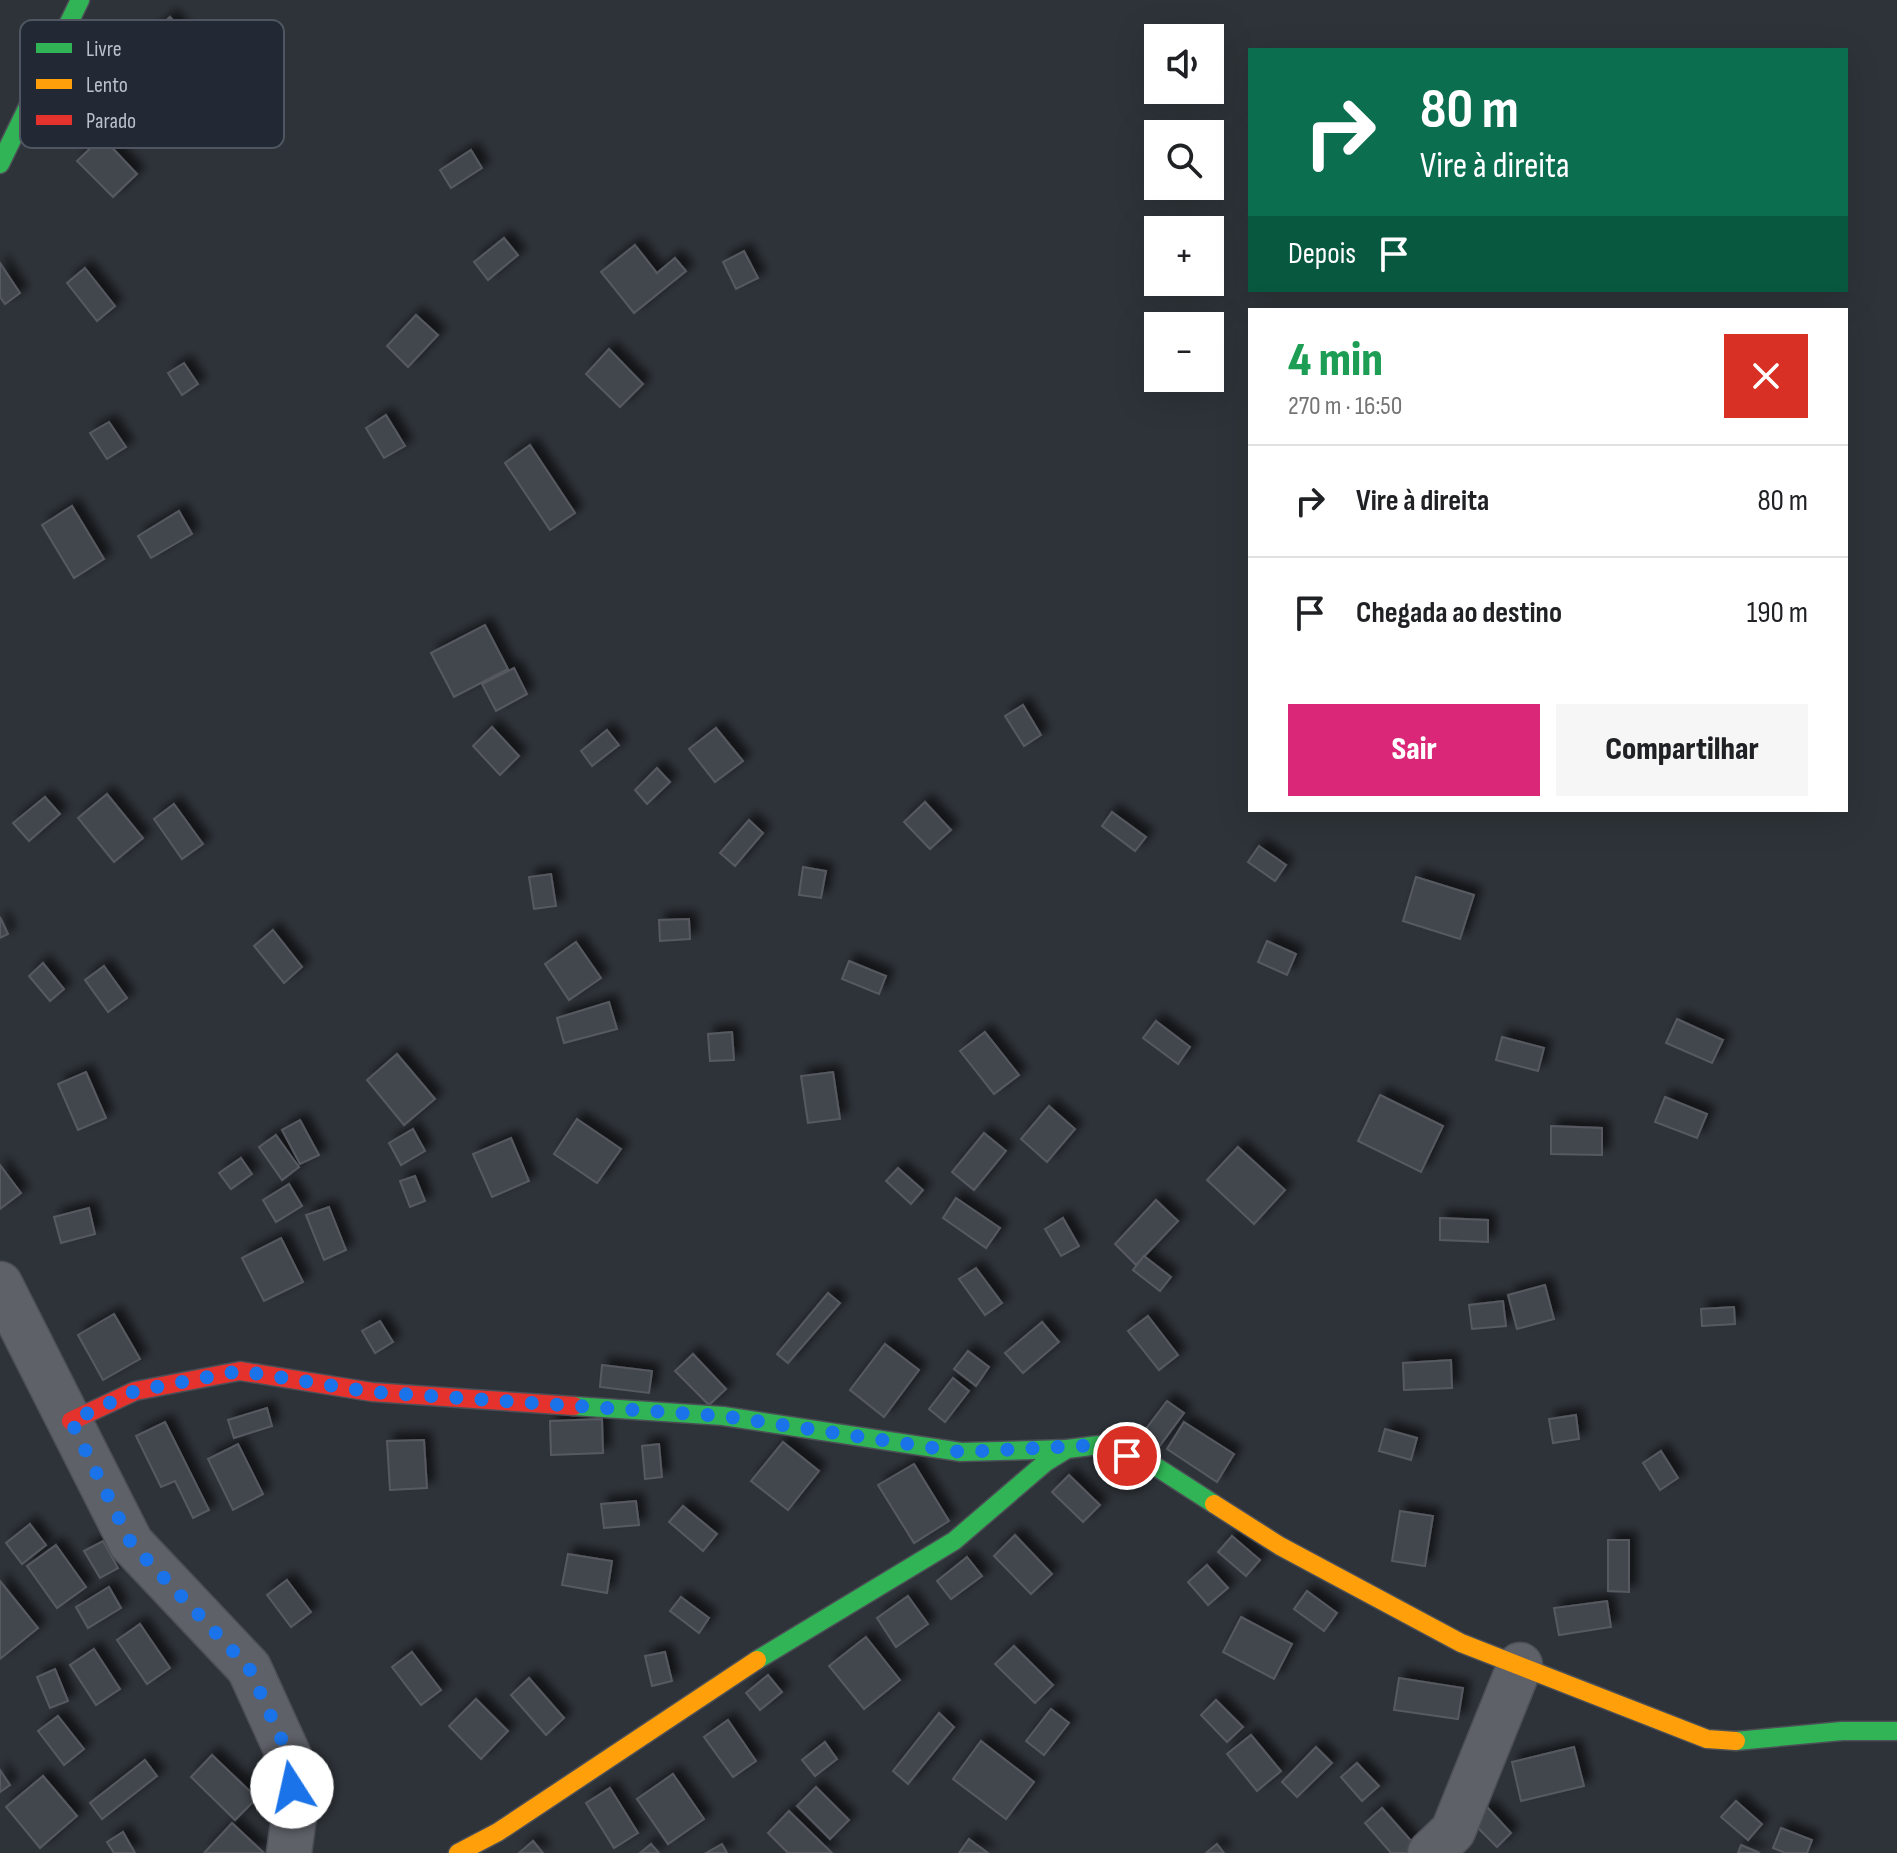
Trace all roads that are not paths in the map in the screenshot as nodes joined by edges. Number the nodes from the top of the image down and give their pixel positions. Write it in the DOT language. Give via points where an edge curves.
graph roads {
  1 [pos="80,0"];
  2 [pos="70,20"];
  3 [pos="20,123"];
  4 [pos="0,164"];
  5 [pos="0,1284"];
  6 [pos="71,1421"];
  7 [pos="1067,1449"];
  8 [pos="1520,1665"];
  9 [pos="1897,1731"];
  10 [pos="289,1853"];
  11 [pos="458,1853"];
  12 [pos="1430,1853"];
  1 -- 2 [label="street"];
  3 -- 4 [label="street"];
  5 -- 6 [label="street"];
  6 -- 7 [label="street" via="135,1391 240,1371 372,1392 723,1416 961,1452"];
  6 -- 10 [label="street" via="131,1543 249,1668 290,1758 294,1816"];
  7 -- 8 [label="street" via="1099,1445 1155,1466 1280,1546 1461,1643"];
  7 -- 11 [label="street" via="954,1541 791,1636 661,1726"];
  8 -- 9 [label="street" via="1707,1739"];
  8 -- 12 [label="street" via="1453,1831"];
}
